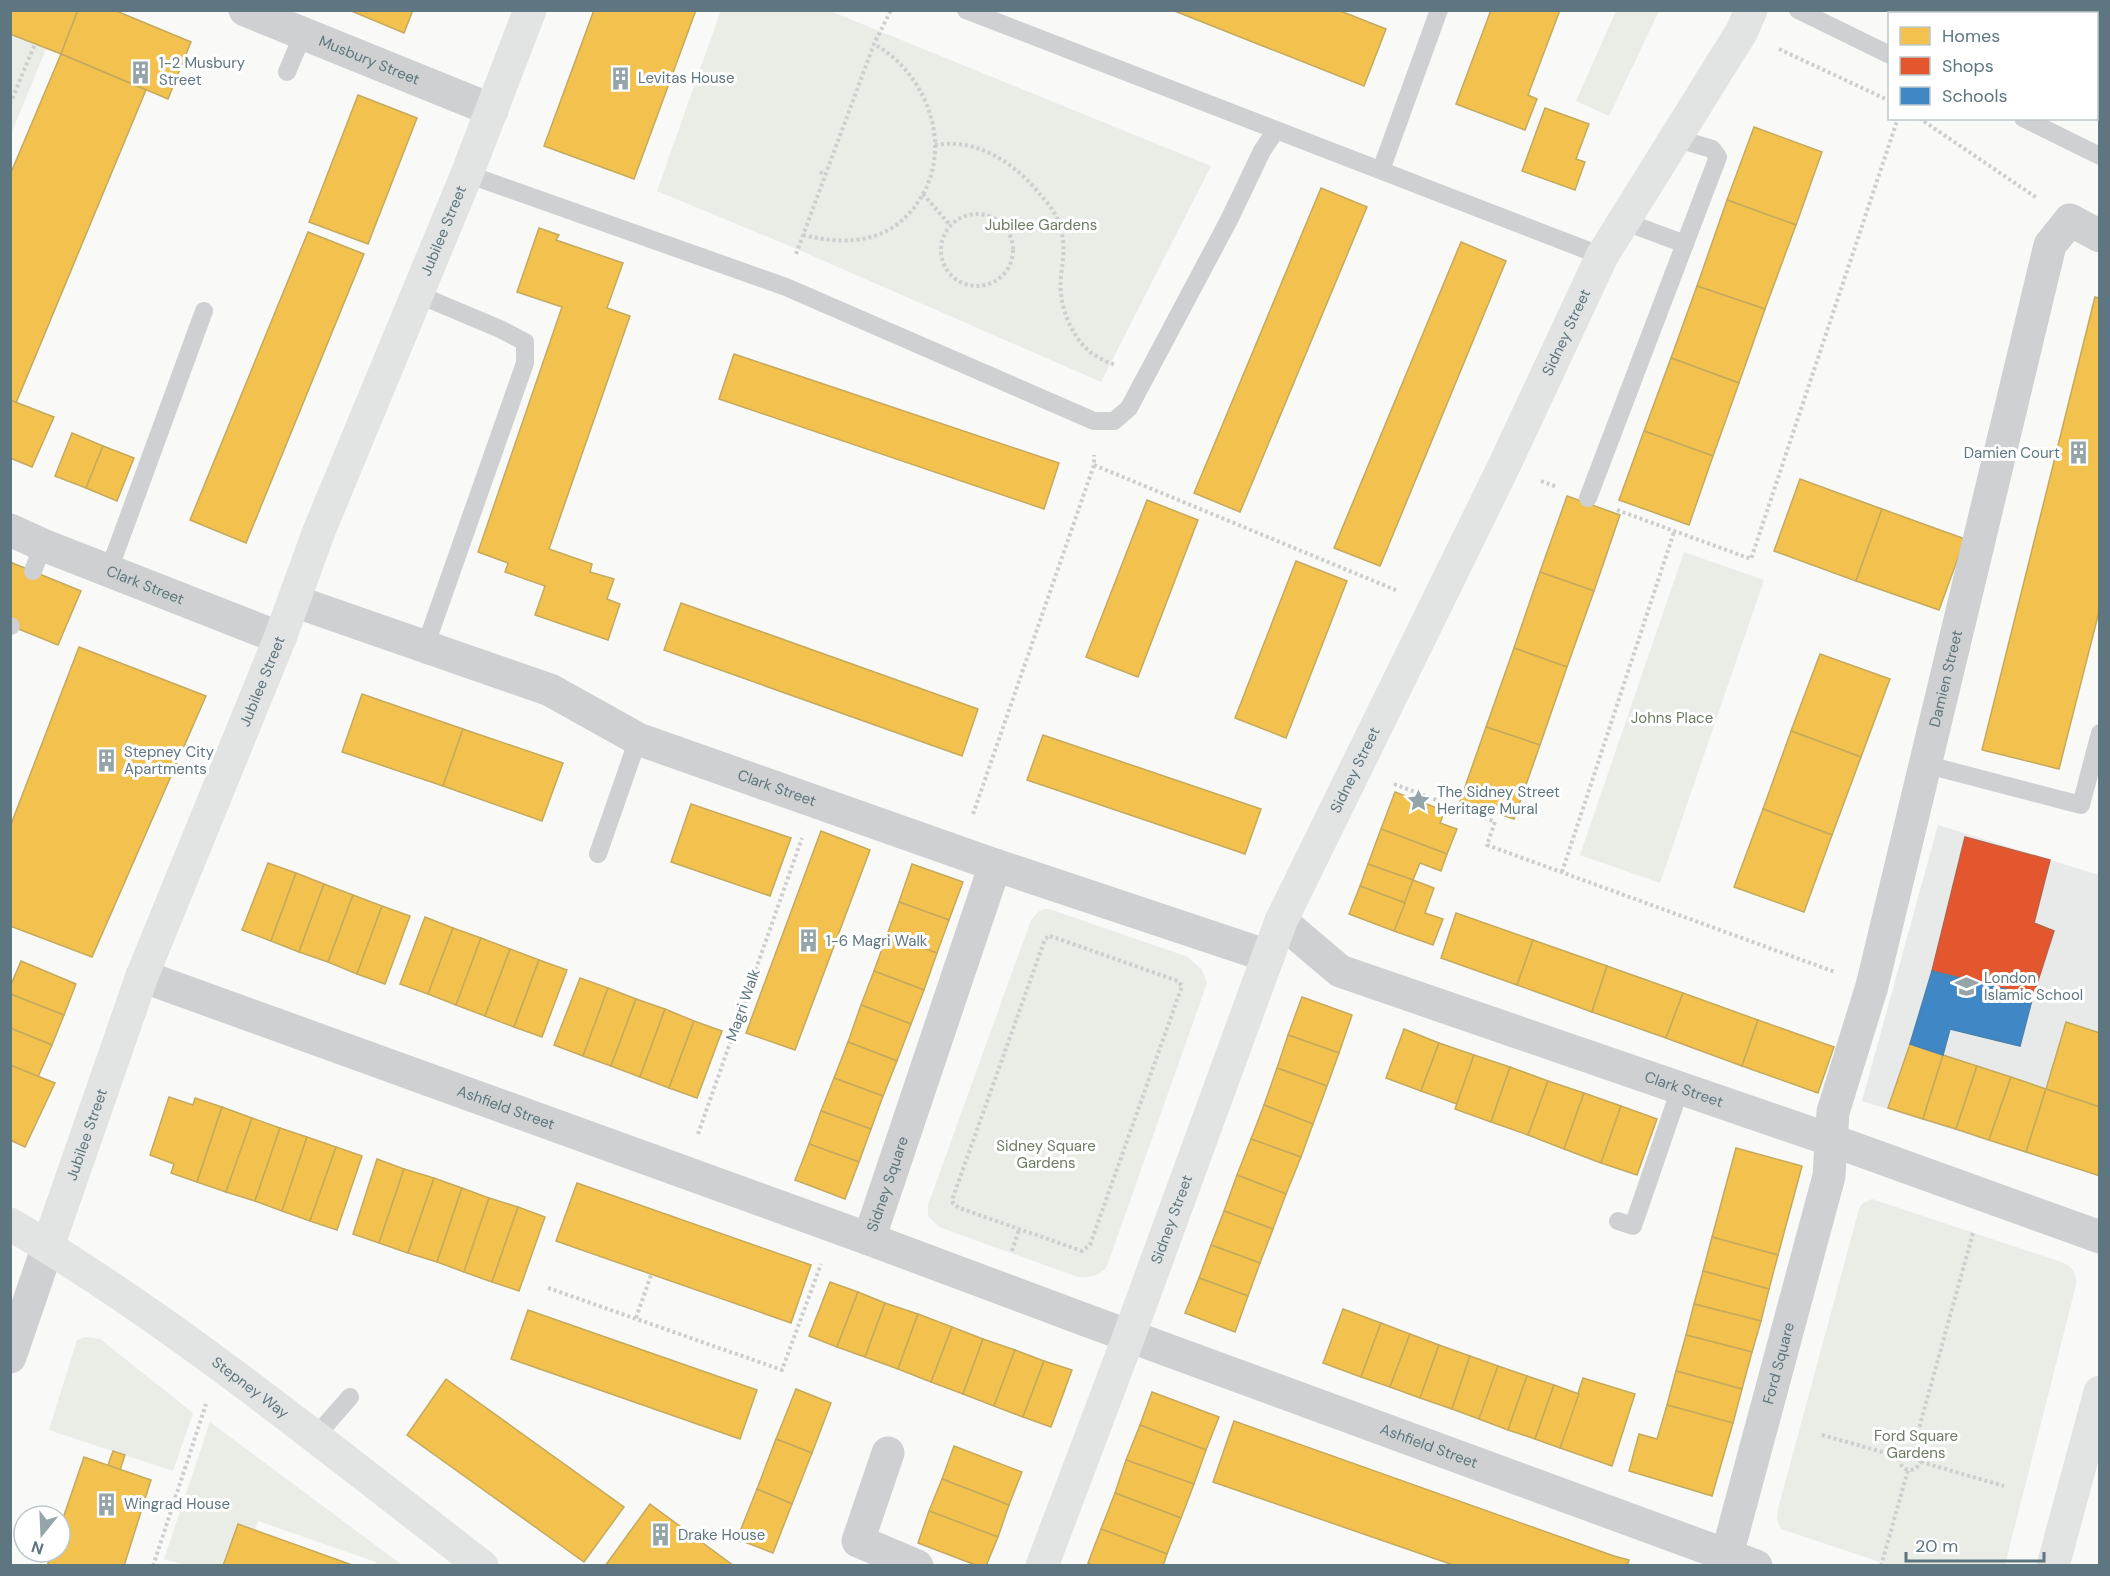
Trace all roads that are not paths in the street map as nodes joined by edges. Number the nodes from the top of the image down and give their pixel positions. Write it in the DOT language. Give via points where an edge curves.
graph roads {
  1 [pos="245,10"];
  2 [pos="530,10"];
  3 [pos="966,10"];
  4 [pos="1439,10"];
  5 [pos="1798,10"];
  6 [pos="1747,21"];
  7 [pos="303,34"];
  8 [pos="1888,54"];
  9 [pos="287,72"];
  10 [pos="492,110"];
  11 [pos="2026,120"];
  12 [pos="1276,130"];
  13 [pos="1675,138"];
  14 [pos="2100,156"];
  15 [pos="1381,170"];
  16 [pos="467,174"];
  17 [pos="1623,221"];
  18 [pos="2100,236"];
  19 [pos="1685,244"];
  20 [pos="1602,256"];
  21 [pos="417,294"];
  22 [pos="204,311"];
  23 [pos="1588,498"];
  24 [pos="10,530"];
  25 [pos="109,570"];
  26 [pos="294,601"];
  27 [pos="280,638"];
  28 [pos="425,646"];
  29 [pos="2100,732"];
  30 [pos="638,739"];
  31 [pos="1924,764"];
  32 [pos="598,854"];
  33 [pos="995,865"];
  34 [pos="1281,921"];
  35 [pos="1268,956"];
  36 [pos="142,976"];
  37 [pos="1680,1089"];
  38 [pos="1831,1140"];
  39 [pos="1618,1221"];
  40 [pos="10,1224"];
  41 [pos="2100,1237"];
  42 [pos="869,1239"];
  43 [pos="48,1246"];
  44 [pos="1129,1336"];
  45 [pos="10,1357"];
  46 [pos="2100,1392"];
  47 [pos="350,1397"];
  48 [pos="315,1437"];
  49 [pos="888,1453"];
  50 [pos="1736,1562"];
  51 [pos="482,1566"];
  52 [pos="917,1566"];
  53 [pos="1042,1566"];
  54 [pos="2053,1566"];
  1 -- 7 [label="street, Musbury Street"];
  2 -- 10 [label="street, Jubilee Street"];
  3 -- 12 [label="lane"];
  4 -- 15 [label="lane"];
  5 -- 8 [label="lane"];
  6 -- 13 [label="street, Sidney Street"];
  7 -- 9 [label="lane"];
  7 -- 10 [label="street, Musbury Street"];
  10 -- 16 [label="street, Jubilee Street"];
  11 -- 14 [label="lane"];
  12 -- 15 [label="lane"];
  12 -- 16 [label="lane" via="1129,408 1114,421 1094,421 786,287"];
  13 -- 17 [label="street, Sidney Street"];
  13 -- 19 [label="lane" via="1712,149 1718,157"];
  15 -- 20 [label="lane"];
  16 -- 21 [label="street, Jubilee Street"];
  17 -- 19 [label="lane"];
  17 -- 20 [label="street, Sidney Street"];
  18 -- 31 [label="street, Damien Street" via="2070,220 2050,245"];
  19 -- 23 [label="lane"];
  20 -- 34 [label="street, Sidney Street" via="1504,466"];
  21 -- 26 [label="street, Jubilee Street"];
  21 -- 28 [label="lane" via="525,342 525,363"];
  22 -- 25 [label="lane"];
  24 -- 25 [label="street, Clark Street" via="38,558"];
  25 -- 27 [label="street, Clark Street"];
  26 -- 27 [label="street, Jubilee Street"];
  26 -- 28 [label="street, Clark Street"];
  27 -- 36 [label="street, Jubilee Street"];
  28 -- 30 [label="street, Clark Street" via="550,690"];
  29 -- 31 [label="lane" via="2081,805"];
  30 -- 32 [label="lane"];
  30 -- 33 [label="street, Clark Street"];
  31 -- 38 [label="street, Damien Street" via="1872,986 1833,1112"];
  33 -- 35 [label="street, Clark Street"];
  33 -- 42 [label="street, Sidney Square"];
  34 -- 35 [label="street, Sidney Street"];
  34 -- 37 [label="street, Clark Street" via="1340,971"];
  35 -- 44 [label="street, Sidney Street"];
  36 -- 42 [label="street, Ashfield Street"];
  36 -- 43 [label="street, Jubilee Street"];
  37 -- 38 [label="street, Clark Street"];
  37 -- 39 [label="lane" via="1633,1226"];
  38 -- 41 [label="street, Clark Street"];
  38 -- 50 [label="street, Ford Square" via="1827,1183"];
  40 -- 43 [label="street, Stepney Way"];
  42 -- 44 [label="street, Sidney Square"];
  43 -- 45 [label="street, Jubilee Street"];
  43 -- 48 [label="street, Stepney Way" via="219,1363"];
  44 -- 50 [label="street, Ashfield Street"];
  44 -- 53 [label="street, Sidney Street"];
  46 -- 54 [label="street"];
  47 -- 48 [label="lane"];
  48 -- 51 [label="street, Stepney Way"];
  49 -- 52 [label="street" via="858,1541"];
}
